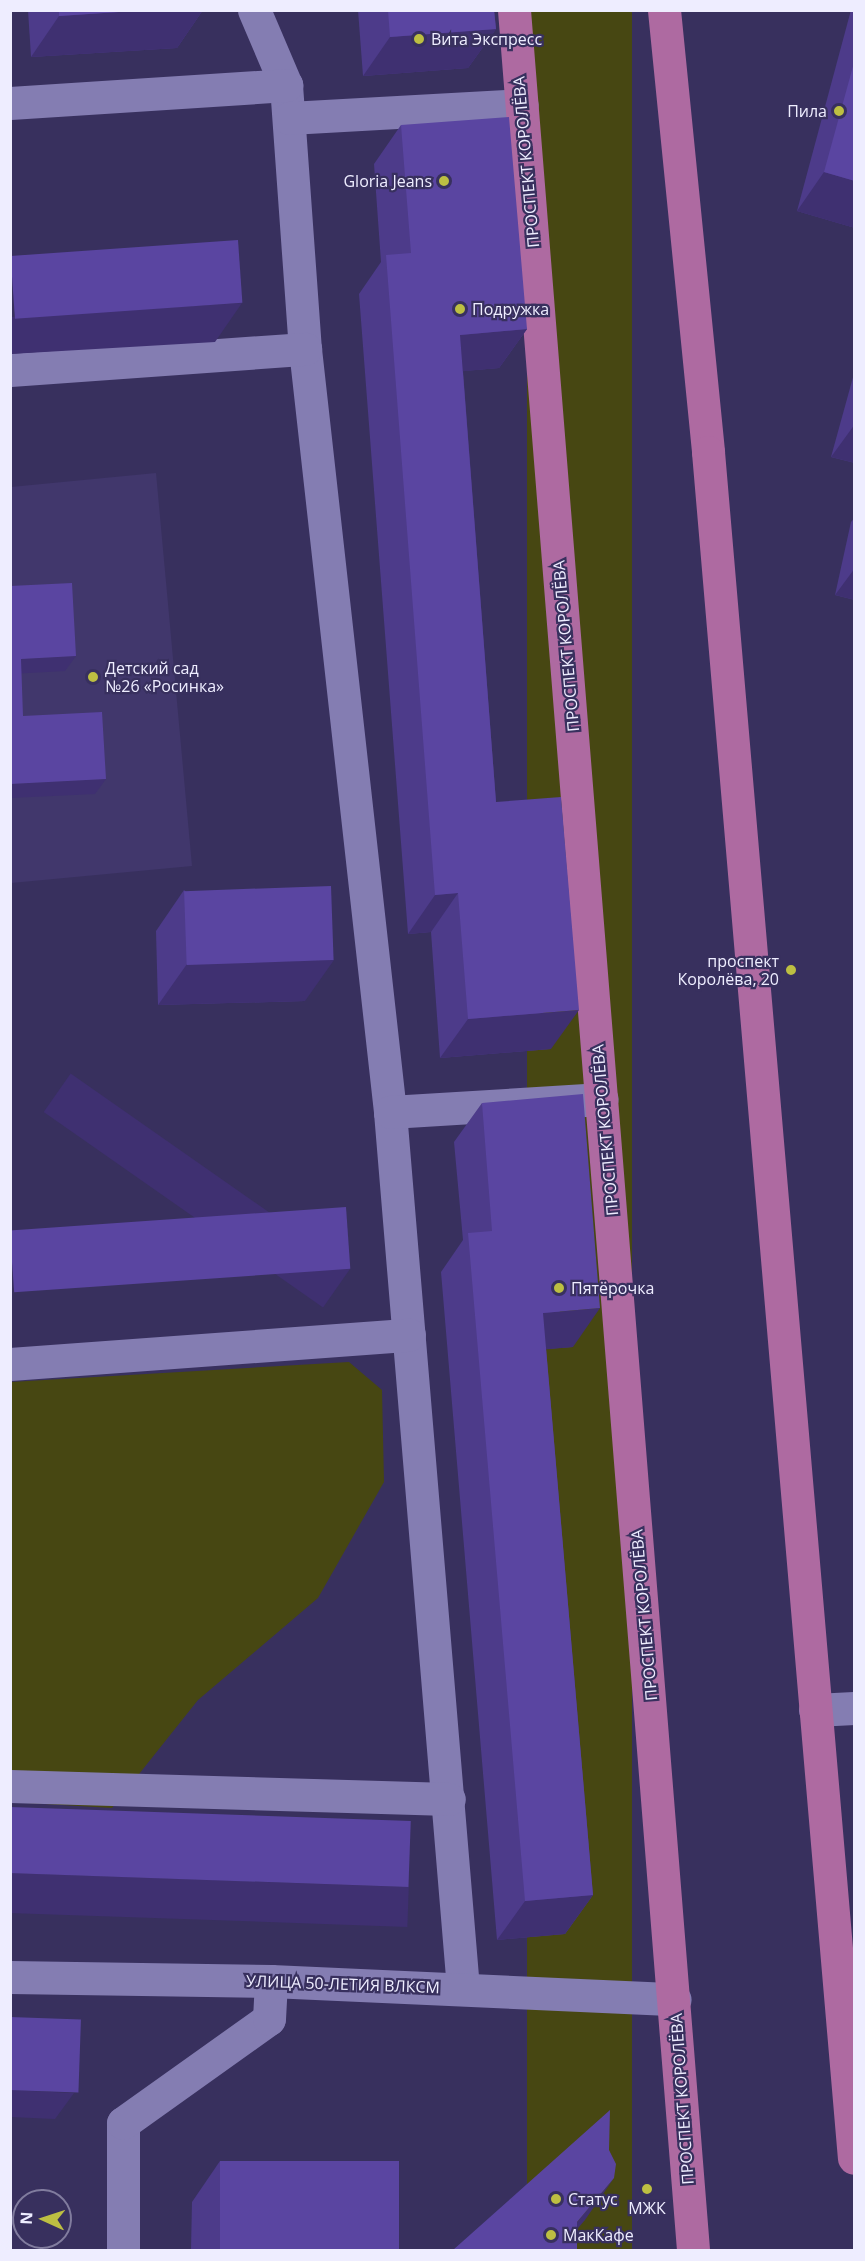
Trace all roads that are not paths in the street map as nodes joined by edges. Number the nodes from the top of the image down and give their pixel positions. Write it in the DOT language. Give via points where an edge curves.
graph roads {
  1 [pos="254,10"];
  2 [pos="514,10"];
  3 [pos="664,10"];
  4 [pos="286,86"];
  5 [pos="10,103"];
  6 [pos="522,105"];
  7 [pos="289,118"];
  8 [pos="305,349"];
  9 [pos="10,370"];
  10 [pos="602,1099"];
  11 [pos="390,1112"];
  12 [pos="409,1335"];
  13 [pos="10,1364"];
  14 [pos="855,1708"];
  15 [pos="814,1710"];
  16 [pos="10,1786"];
  17 [pos="449,1799"];
  18 [pos="10,1977"];
  19 [pos="271,1981"];
  20 [pos="846,1981"];
  21 [pos="463,1989"];
  22 [pos="675,1999"];
  23 [pos="855,2158"];
  24 [pos="123,2250"];
  25 [pos="693,2250"];
  1 -- 4 [label="street"];
  2 -- 6 [label="main road, ПРОСПЕКТ КОРОЛЁВА"];
  3 -- 15 [label="main road" via="711,487"];
  4 -- 5 [label="street"];
  4 -- 7 [label="street"];
  6 -- 7 [label="street"];
  6 -- 10 [label="main road, ПРОСПЕКТ КОРОЛЁВА"];
  7 -- 8 [label="street"];
  8 -- 9 [label="street"];
  8 -- 11 [label="street"];
  10 -- 11 [label="street"];
  10 -- 22 [label="main road, ПРОСПЕКТ КОРОЛЁВА"];
  11 -- 12 [label="street"];
  12 -- 13 [label="street"];
  12 -- 17 [label="street"];
  14 -- 15 [label="street"];
  15 -- 20 [label="main road"];
  16 -- 17 [label="street"];
  17 -- 21 [label="street"];
  18 -- 19 [label="street, УЛИЦА 50-ЛЕТИЯ ВЛКСМ"];
  19 -- 21 [label="street, УЛИЦА 50-ЛЕТИЯ ВЛКСМ"];
  19 -- 24 [label="street" via="269,2019 123,2123"];
  20 -- 23 [label="main road"];
  21 -- 22 [label="street, УЛИЦА 50-ЛЕТИЯ ВЛКСМ"];
  22 -- 25 [label="main road, ПРОСПЕКТ КОРОЛЁВА"];
}
